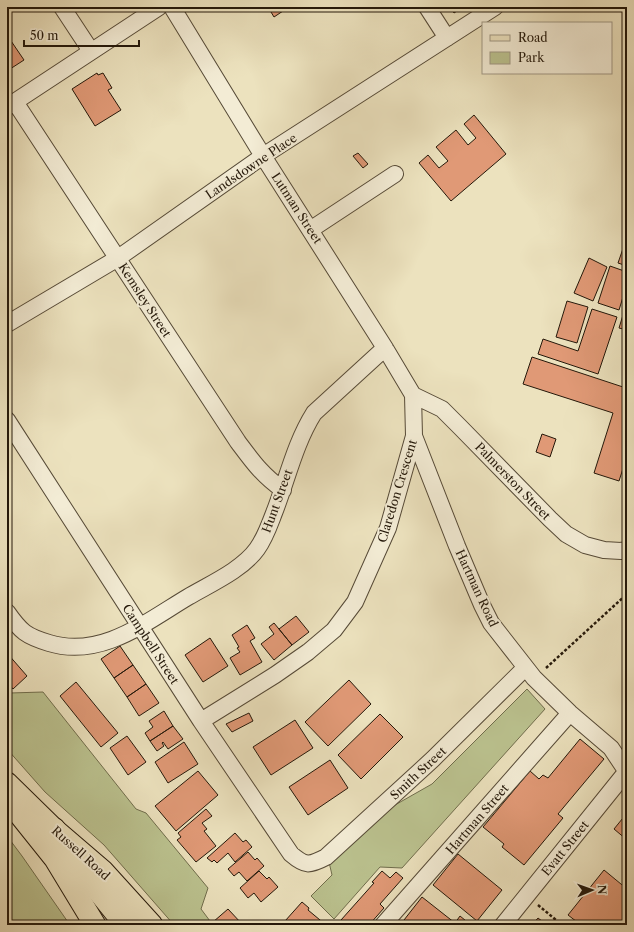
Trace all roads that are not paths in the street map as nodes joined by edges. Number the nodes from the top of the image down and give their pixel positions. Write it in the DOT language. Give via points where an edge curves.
graph roads {
  1 [pos="62,7"];
  2 [pos="159,7"];
  3 [pos="172,7"];
  4 [pos="428,7"];
  5 [pos="495,7"];
  6 [pos="447,38"];
  7 [pos="91,51"];
  8 [pos="11,104"];
  9 [pos="263,156"];
  10 [pos="395,174"];
  11 [pos="310,230"];
  12 [pos="118,258"];
  13 [pos="7,324"];
  14 [pos="385,348"];
  15 [pos="413,395"];
  16 [pos="7,420"];
  17 [pos="414,436"];
  18 [pos="283,490"];
  19 [pos="624,550"];
  20 [pos="7,612"];
  21 [pos="140,626"];
  22 [pos="530,673"];
  23 [pos="570,713"];
  24 [pos="201,721"];
  25 [pos="611,748"];
  26 [pos="627,753"];
  27 [pos="627,772"];
  28 [pos="7,783"];
  29 [pos="7,799"];
  30 [pos="54,829"];
  31 [pos="55,859"];
  32 [pos="302,863"];
  33 [pos="91,920"];
  34 [pos="110,925"];
  35 [pos="126,925"];
  36 [pos="152,925"];
  37 [pos="383,925"];
  38 [pos="503,925"];
  1 -- 7 [label="street"];
  2 -- 7 [label="street"];
  3 -- 9 [label="street, Lutman Street"];
  4 -- 6 [label="street"];
  5 -- 6 [label="street, Landsdowne Place"];
  6 -- 9 [label="street, Landsdowne Place"];
  7 -- 8 [label="street"];
  8 -- 12 [label="street, Kemsley Street"];
  9 -- 11 [label="street, Lutman Street"];
  9 -- 12 [label="street, Landsdowne Place"];
  10 -- 11 [label="street"];
  11 -- 14 [label="street, Lutman Street"];
  12 -- 13 [label="street, Landsdowne Place"];
  12 -- 18 [label="street, Kemsley Street" via="238,442 268,479"];
  14 -- 15 [label="street, Lutman Street"];
  14 -- 18 [label="street, Hunt Street" via="314,413 296,450"];
  15 -- 17 [label="street, Claredon Crescent"];
  15 -- 19 [label="street, Palmerston Street" via="442,409 566,534 585,545 604,550"];
  16 -- 21 [label="street, Campbell Street"];
  17 -- 22 [label="street, Hartman Road" via="482,605 491,622"];
  17 -- 24 [label="street, Claredon Crescent" via="388,528 355,602 334,630 308,652"];
  18 -- 21 [label="street, Hunt Street" via="265,536 256,550 238,568"];
  20 -- 21 [label="street, Hunt Street" via="27,636 72,647 102,644"];
  21 -- 24 [label="street, Campbell Street"];
  22 -- 23 [label="street, Hartman Road"];
  22 -- 32 [label="street, Smith Street" via="326,857 314,863"];
  23 -- 25 [label="street, Hartman Road"];
  23 -- 37 [label="street, Hartman Street"];
  24 -- 32 [label="street, Campbell Street" via="290,854"];
  25 -- 26 [label="street, Hartman Road"];
  25 -- 27 [label="street, Hartman Road"];
  27 -- 38 [label="street, Evatt Street"];
  28 -- 30 [label="main road, Russell Road"];
  29 -- 31 [label="main road, Russell Road"];
  30 -- 35 [label="highway" via="76,863"];
  30 -- 36 [label="main road, Russell Road" via="103,871"];
  31 -- 33 [label="main road, Russell Road"];
  31 -- 34 [label="highway"];
}
